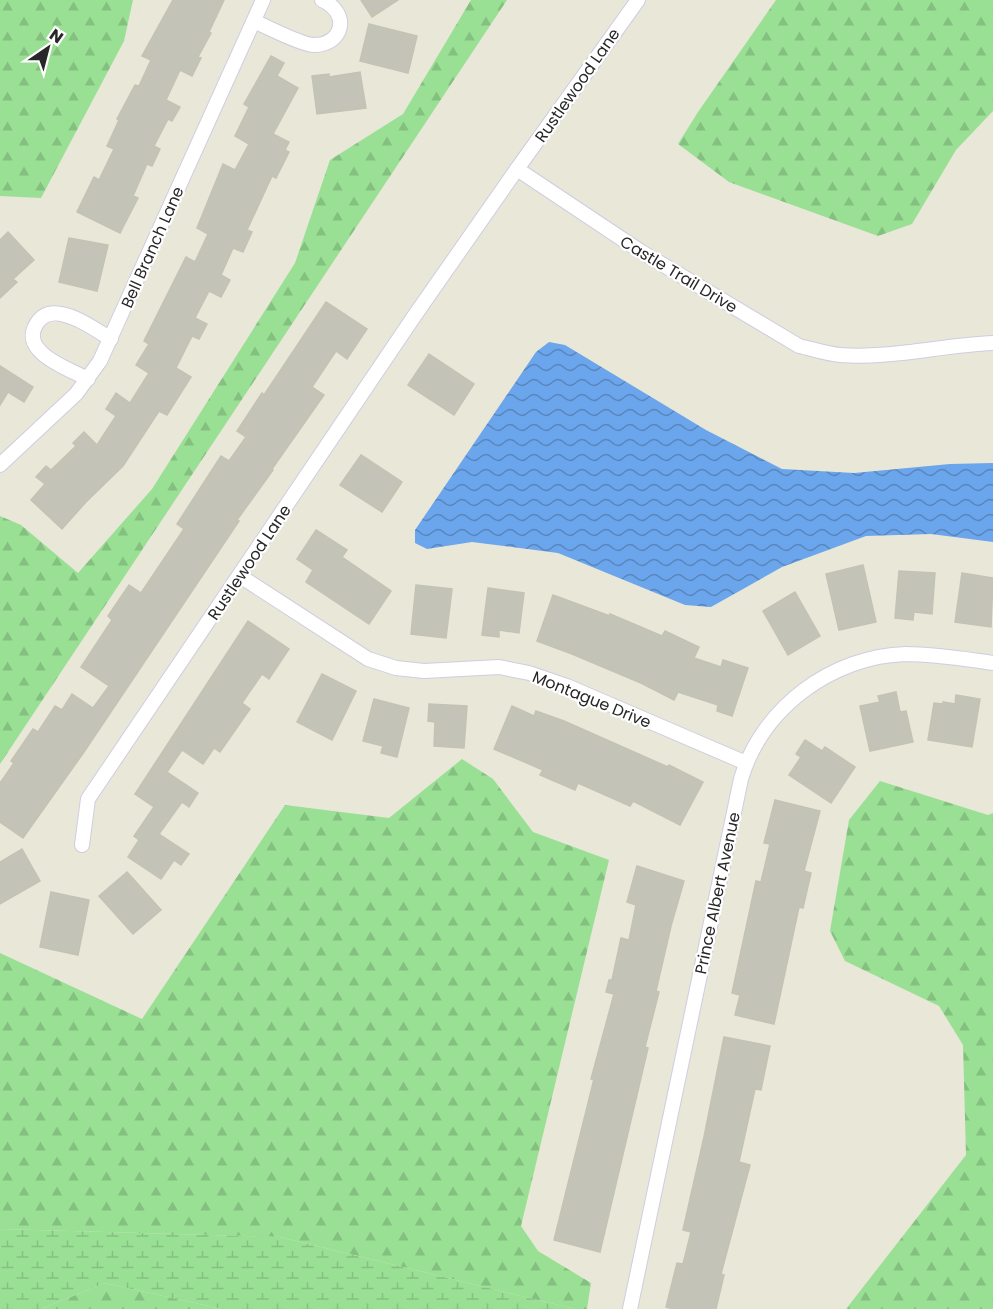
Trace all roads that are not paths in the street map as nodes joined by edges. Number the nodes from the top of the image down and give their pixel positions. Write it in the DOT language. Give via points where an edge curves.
graph roads {
  1 [pos="263,0"];
  2 [pos="322,0"];
  3 [pos="638,0"];
  4 [pos="254,21"];
  5 [pos="517,169"];
  6 [pos="111,339"];
  7 [pos="993,343"];
  8 [pos="88,380"];
  9 [pos="0,465"];
  10 [pos="240,576"];
  11 [pos="993,663"];
  12 [pos="746,763"];
  13 [pos="82,844"];
  14 [pos="630,1309"];
  1 -- 4 [label="street, Bell Branch Lane"];
  2 -- 4 [label="street" via="333,5 340,15 334,37 325,44 310,45"];
  3 -- 5 [label="street, Rustlewood Lane"];
  4 -- 6 [label="street, Bell Branch Lane"];
  5 -- 7 [label="street, Castle Trail Drive" via="640,251 799,346 842,355"];
  5 -- 10 [label="street, Rustlewood Lane"];
  6 -- 8 [label="street, Bell Branch Lane"];
  6 -- 8 [label="street" via="62,314 48,313 33,329 33,342 40,352"];
  8 -- 9 [label="street, Bell Branch Lane"];
  10 -- 12 [label="street, Montague Drive" via="368,659 424,671 499,667 529,673"];
  10 -- 13 [label="street, Rustlewood Lane" via="88,799"];
  11 -- 12 [label="street, Prince Albert Avenue" via="905,654 863,660 828,675 796,696 773,721"];
  12 -- 14 [label="street, Prince Albert Avenue"];
}
